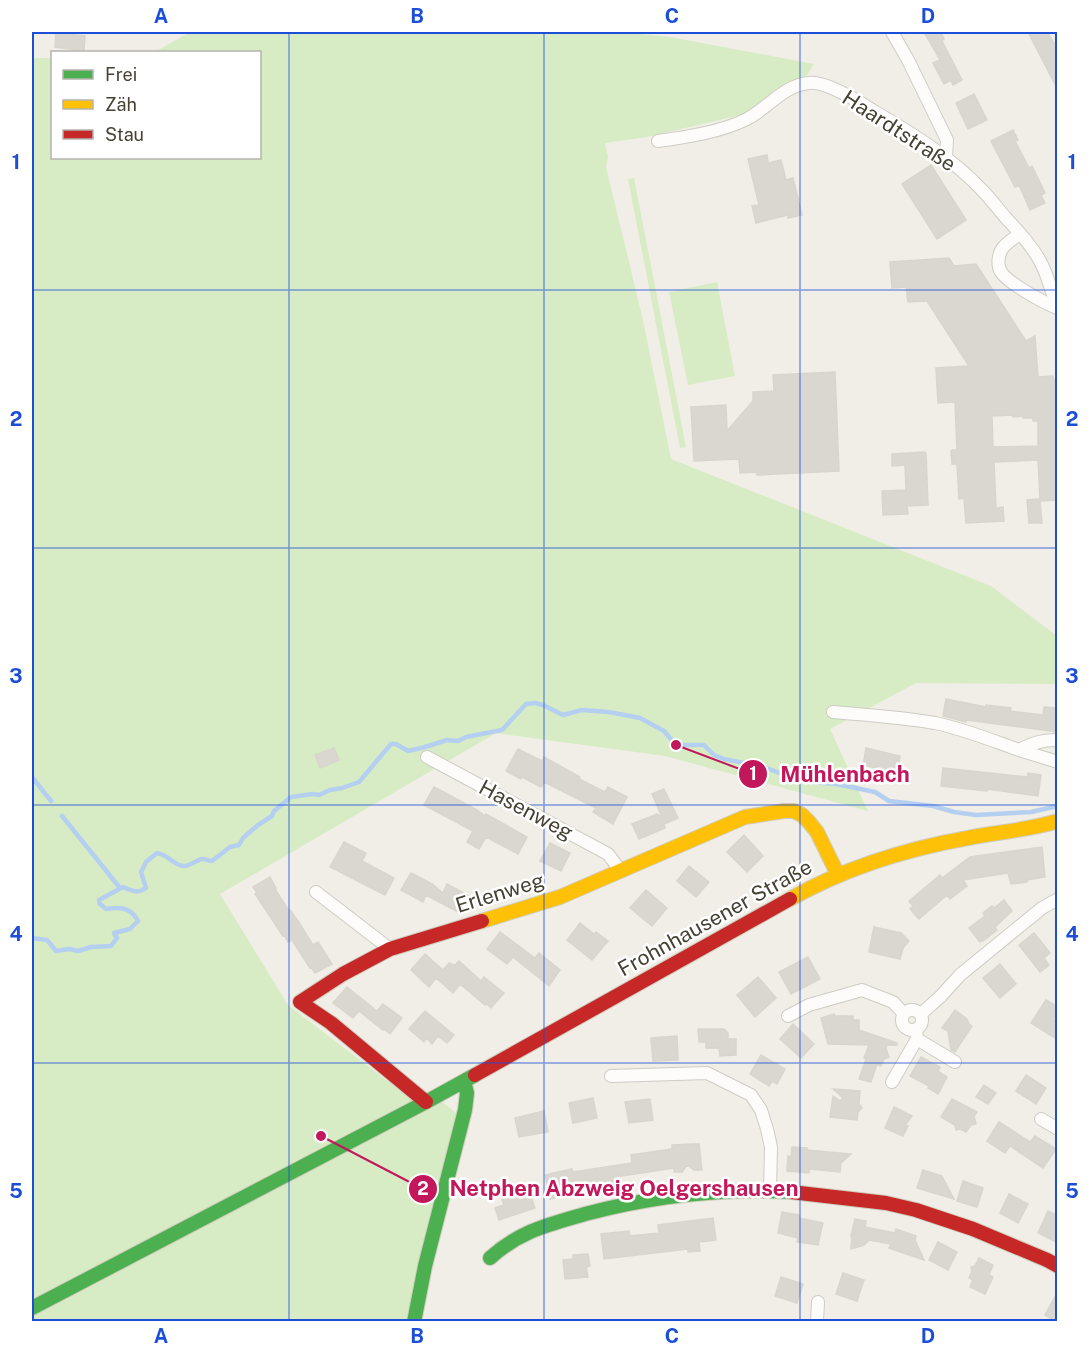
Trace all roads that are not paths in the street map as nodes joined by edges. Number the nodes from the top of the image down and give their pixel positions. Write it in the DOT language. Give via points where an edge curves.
graph roads {
  1 [pos="894,32"];
  2 [pos="658,141"];
  3 [pos="946,158"];
  4 [pos="1020,234"];
  5 [pos="1057,308"];
  6 [pos="833,712"];
  7 [pos="1058,740"];
  8 [pos="1019,750"];
  9 [pos="427,757"];
  10 [pos="1058,762"];
  11 [pos="1058,821"];
  12 [pos="620,870"];
  13 [pos="838,875"];
  14 [pos="316,892"];
  15 [pos="1058,899"];
  16 [pos="390,949"];
  17 [pos="904,1014"];
  18 [pos="921,1014"];
  19 [pos="788,1016"];
  20 [pos="916,1034"];
  21 [pos="955,1062"];
  22 [pos="610,1076"];
  23 [pos="464,1081"];
  24 [pos="892,1082"];
  25 [pos="426,1102"];
  26 [pos="1041,1119"];
  27 [pos="1058,1129"];
  28 [pos="770,1191"];
  29 [pos="490,1258"];
  30 [pos="1058,1266"];
  31 [pos="818,1302"];
  32 [pos="32,1308"];
  33 [pos="414,1322"];
  34 [pos="817,1322"];
  1 -- 3 [label="street" via="947,140"];
  2 -- 3 [label="street, Haardtstraße" via="736,124 793,87 811,82 857,101"];
  3 -- 4 [label="street, Haardtstraße" via="982,190"];
  4 -- 5 [label="street, Haardtstraße" via="1041,264"];
  4 -- 5 [label="street, Haardtstraße" via="1001,250 1001,273"];
  6 -- 8 [label="street" via="934,723"];
  7 -- 8 [label="street"];
  8 -- 10 [label="street"];
  9 -- 12 [label="street, Hasenweg" via="608,854"];
  11 -- 13 [label="street, Frohnhausener Straße" via="881,858"];
  12 -- 13 [label="street, Erlenweg" via="745,818 794,811 802,814 817,832"];
  12 -- 16 [label="street, Erlenweg" via="560,897"];
  13 -- 23 [label="street, Frohnhausener Straße"];
  14 -- 16 [label="street"];
  15 -- 18 [label="street" via="960,975"];
  16 -- 25 [label="street, Erlenweg" via="300,1002"];
  17 -- 18 [label="street" via="915,1010"];
  17 -- 19 [label="street" via="893,1002 862,990 809,1005"];
  17 -- 20 [label="street" via="902,1022"];
  18 -- 20 [label="street"];
  20 -- 21 [label="street"];
  20 -- 24 [label="street"];
  22 -- 28 [label="street" via="708,1073 751,1095 761,1110 771,1147"];
  23 -- 25 [label="street, Frohnhausener Straße"];
  23 -- 33 [label="street" via="466,1101"];
  25 -- 32 [label="street, Frohnhausener Straße"];
  26 -- 27 [label="street"];
  28 -- 29 [label="street" via="692,1194 615,1206 524,1234"];
  28 -- 30 [label="street" via="896,1205 956,1222"];
  31 -- 34 [label="street"];
}
